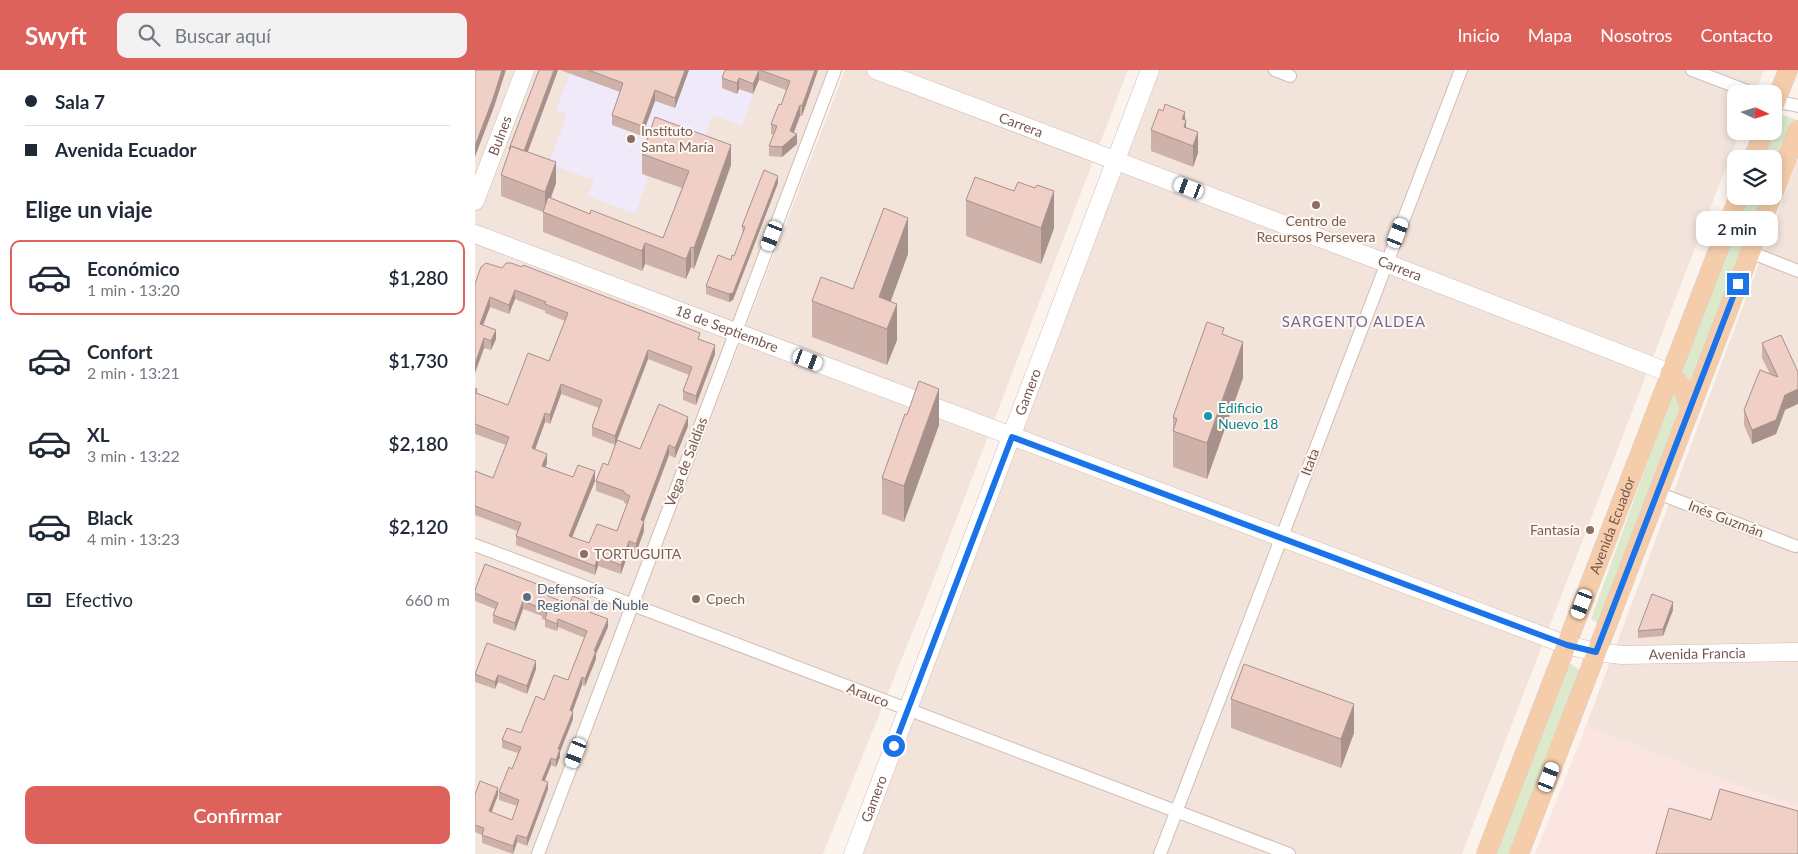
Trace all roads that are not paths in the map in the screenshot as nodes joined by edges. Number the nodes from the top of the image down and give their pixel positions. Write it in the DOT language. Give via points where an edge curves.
graph roads {
  1 [pos="525,70"];
  2 [pos="835,70"];
  3 [pos="877,70"];
  4 [pos="1150,70"];
  5 [pos="1275,70"];
  6 [pos="1461,70"];
  7 [pos="1692,70"];
  8 [pos="1788,70"];
  9 [pos="1289,76"];
  10 [pos="1731,85"];
  11 [pos="1782,85"];
  12 [pos="1783,104"];
  13 [pos="1798,106"];
  14 [pos="1798,130"];
  15 [pos="1115,160"];
  16 [pos="1782,171"];
  17 [pos="475,201"];
  18 [pos="1735,205"];
  19 [pos="1769,205"];
  20 [pos="475,234"];
  21 [pos="1751,252"];
  22 [pos="1387,263"];
  23 [pos="1798,271"];
  24 [pos="735,332"];
  25 [pos="1670,372"];
  26 [pos="1690,408"];
  27 [pos="1012,437"];
  28 [pos="1658,493"];
  29 [pos="1281,538"];
  30 [pos="475,545"];
  31 [pos="1795,546"];
  32 [pos="632,605"];
  33 [pos="1567,645"];
  34 [pos="1596,652"];
  35 [pos="1798,652"];
  36 [pos="907,710"];
  37 [pos="1177,812"];
  38 [pos="538,854"];
  39 [pos="853,854"];
  40 [pos="1160,854"];
  41 [pos="1289,854"];
  42 [pos="1486,854"];
  43 [pos="1519,854"];
  1 -- 17 [label="street, Bulnes"];
  2 -- 24 [label="street, Vega de Saldías"];
  3 -- 15 [label="street, Carrera"];
  4 -- 15 [label="street, Gamero"];
  5 -- 9 [label="street"];
  6 -- 22 [label="street, Itata"];
  7 -- 10 [label="street"];
  8 -- 11 [label="main road"];
  12 -- 13 [label="street"];
  14 -- 16 [label="main road"];
  15 -- 22 [label="street, Carrera"];
  15 -- 27 [label="street, Gamero"];
  18 -- 25 [label="main road, Avenida Ecuador"];
  19 -- 21 [label="main road"];
  20 -- 24 [label="street, 18 de Septiembre"];
  21 -- 23 [label="street"];
  21 -- 26 [label="main road"];
  22 -- 25 [label="street, Carrera"];
  22 -- 29 [label="street, Itata"];
  24 -- 27 [label="street, 18 de Septiembre"];
  24 -- 32 [label="street, Vega de Saldías"];
  25 -- 26 [label="main road" via="1683,388"];
  25 -- 33 [label="main road, Avenida Ecuador"];
  26 -- 28 [label="main road"];
  27 -- 29 [label="street, 18 de Septiembre"];
  27 -- 36 [label="street, Gamero"];
  28 -- 31 [label="street, Inés Guzmán"];
  28 -- 34 [label="main road"];
  29 -- 33 [label="street, 18 de Septiembre"];
  29 -- 37 [label="street, Itata"];
  30 -- 32 [label="street, Arauco"];
  32 -- 36 [label="street, Arauco"];
  32 -- 38 [label="street, Vega de Saldías"];
  33 -- 34 [label="street, 18 de Septiembre"];
  33 -- 42 [label="main road, Avenida Ecuador"];
  34 -- 35 [label="street, Avenida Francia" via="1622,655"];
  34 -- 43 [label="main road"];
  36 -- 37 [label="street, Arauco"];
  36 -- 39 [label="street, Gamero"];
  37 -- 40 [label="street, Itata"];
  37 -- 41 [label="street, Arauco"];
}
